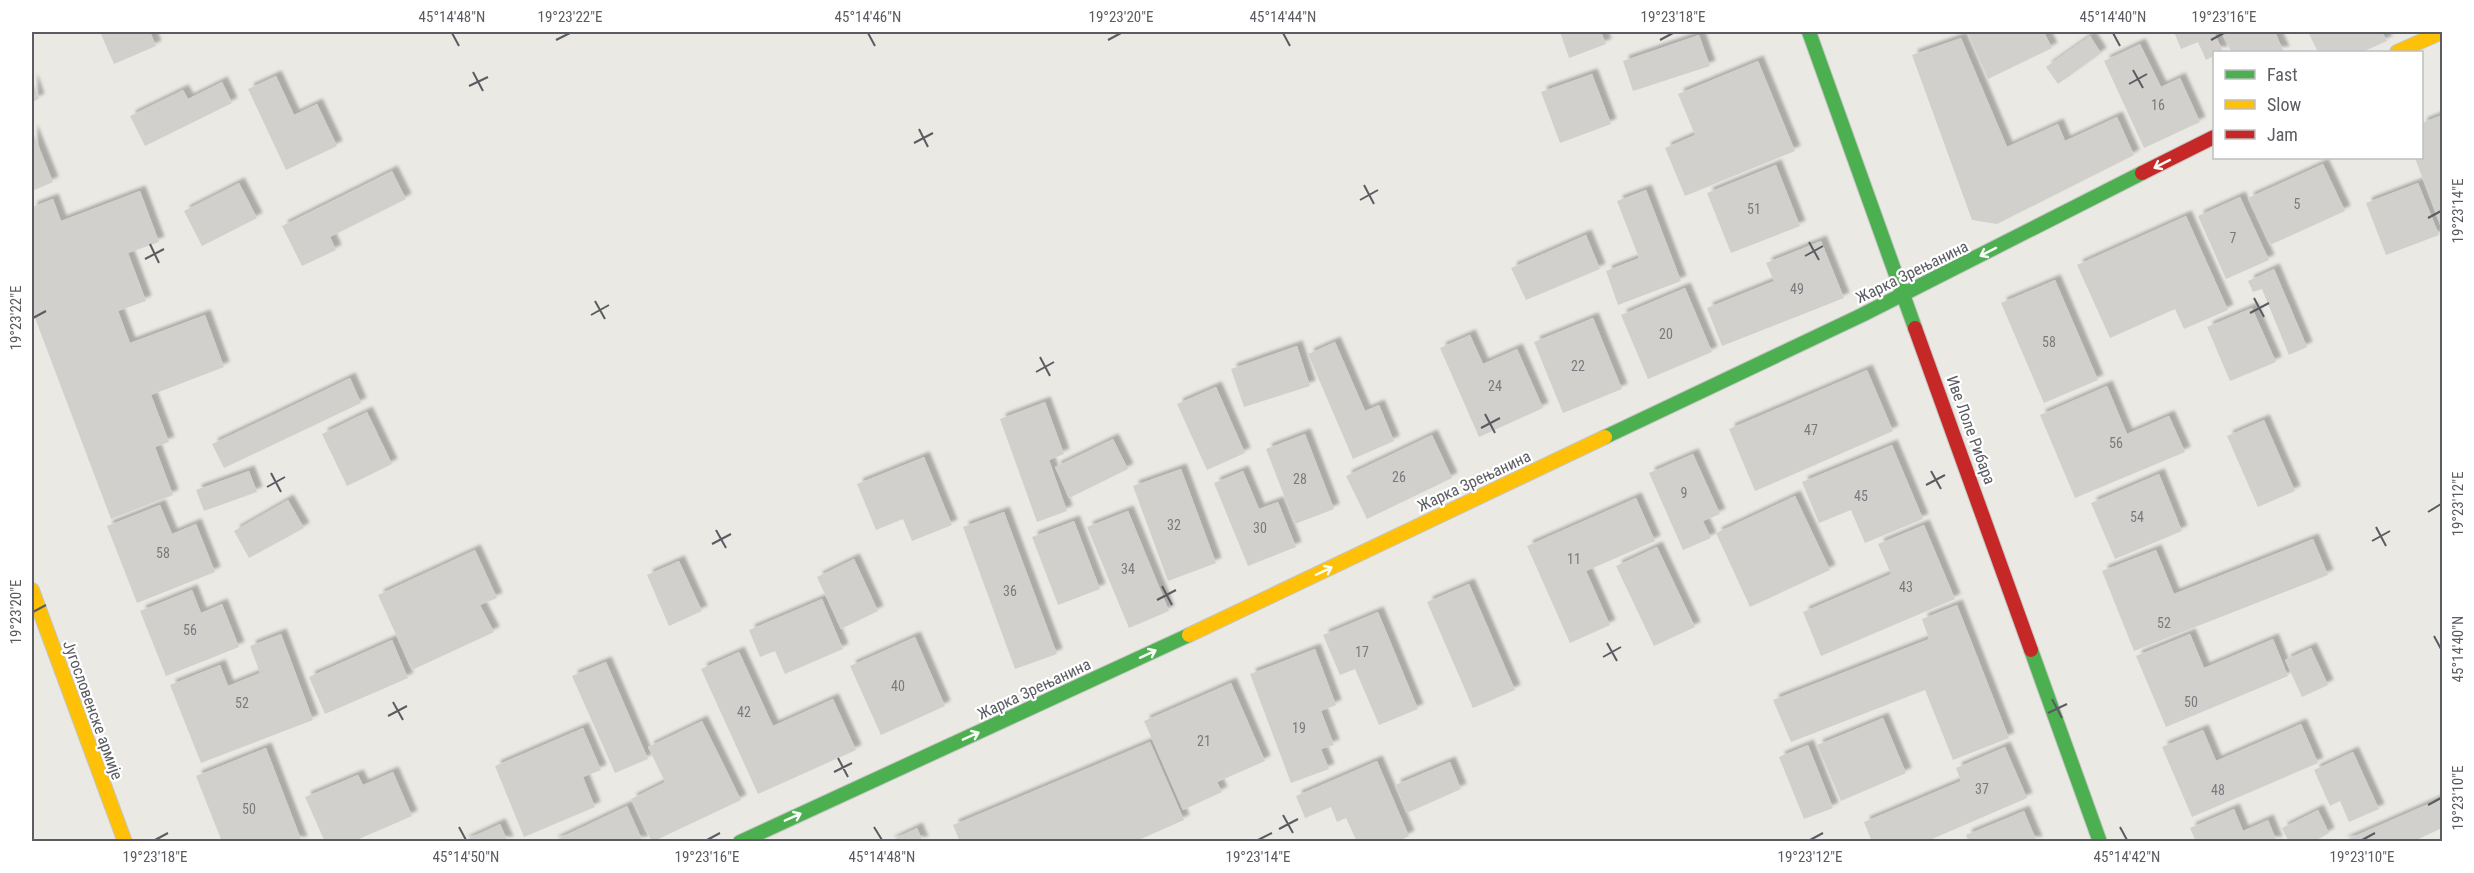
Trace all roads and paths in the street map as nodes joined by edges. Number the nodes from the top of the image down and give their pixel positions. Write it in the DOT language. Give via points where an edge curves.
graph roads {
  1 [pos="1809,32"];
  2 [pos="2442,32"];
  3 [pos="2399,51"];
  4 [pos="2213,138"];
  5 [pos="1905,295"];
  6 [pos="32,590"];
  7 [pos="125,842"];
  8 [pos="740,842"];
  9 [pos="2100,842"];
  1 -- 5 [label="street, Иве Лоле Рибара"];
  2 -- 3 [label="street"];
  4 -- 5 [label="street, Жарка Зрењанина, one-way"];
  8 -- 5 [label="street, Жарка Зрењанина, one-way" via="1060,696"];
  5 -- 9 [label="street, Иве Лоле Рибара"];
  6 -- 7 [label="street, Југословенске армије"];
}
